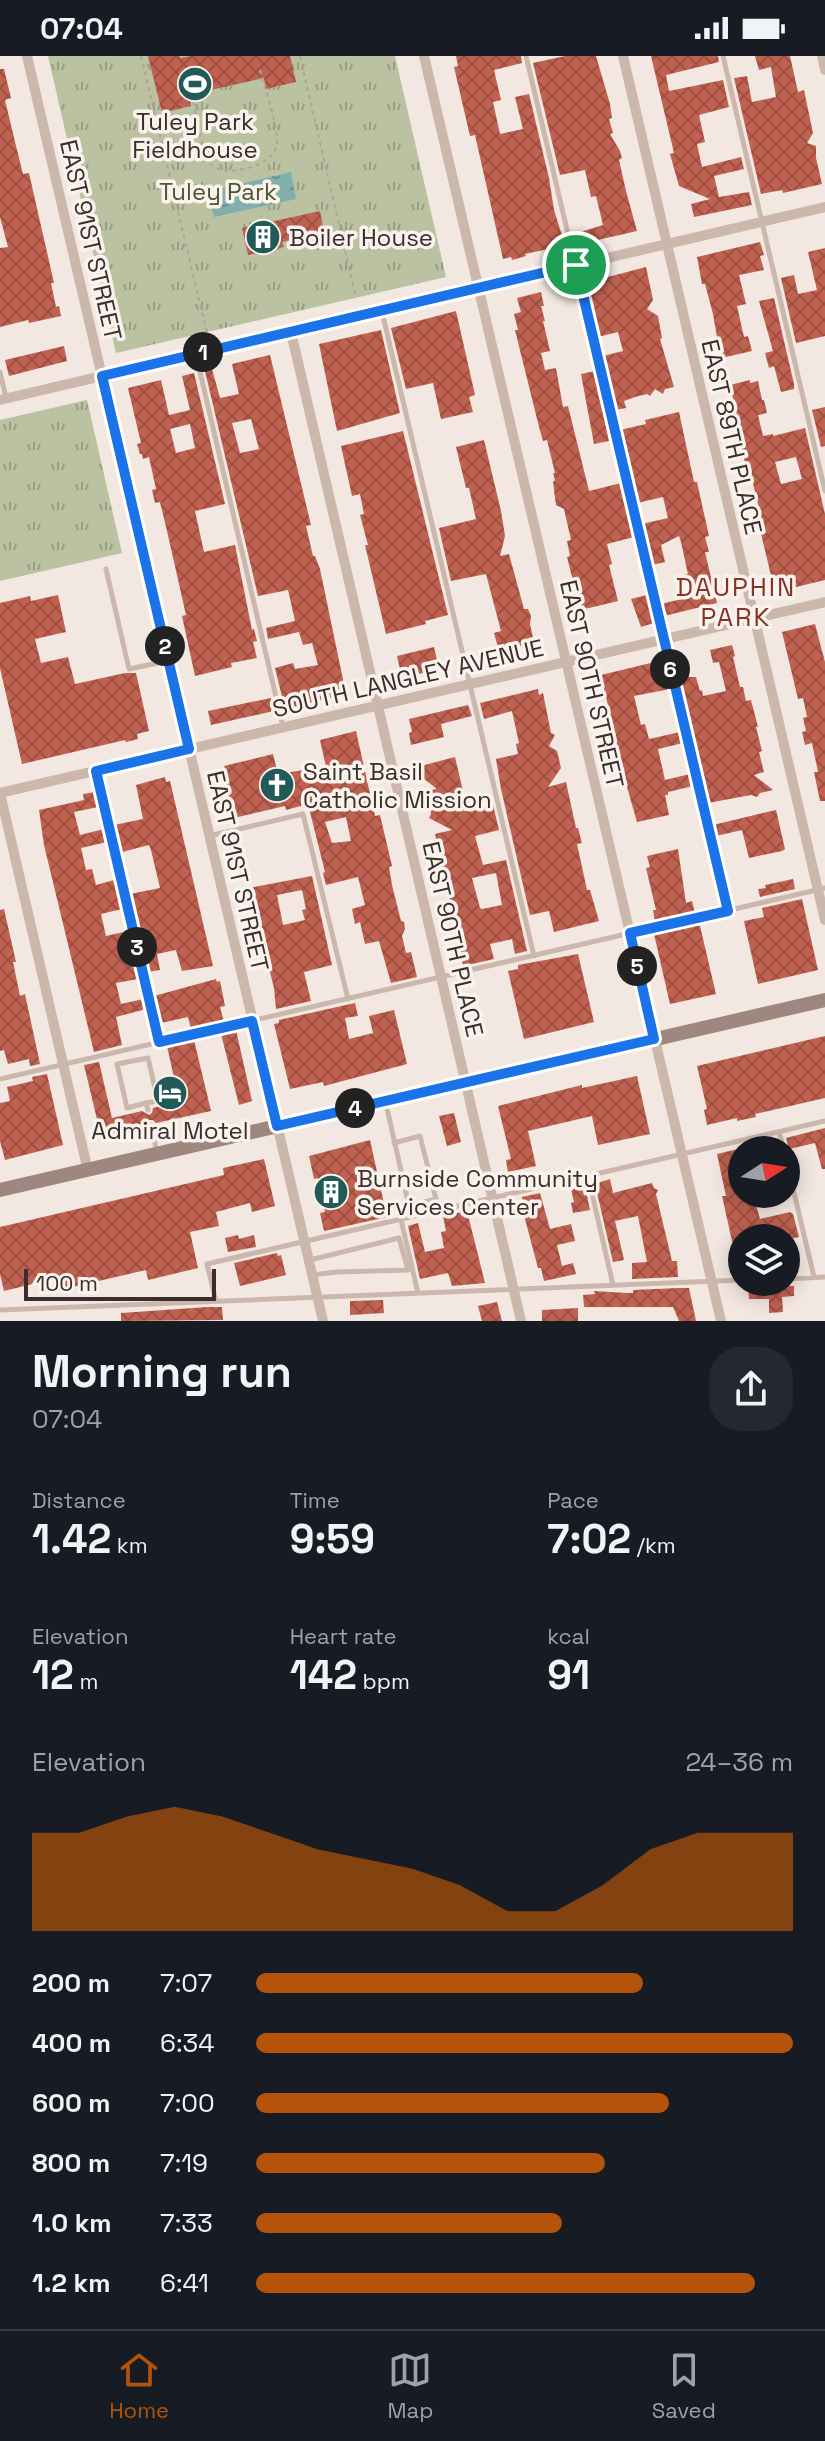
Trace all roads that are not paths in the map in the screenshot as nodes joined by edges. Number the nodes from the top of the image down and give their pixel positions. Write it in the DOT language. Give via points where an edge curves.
graph roads {
  1 [pos="27,56"];
  2 [pos="424,56"];
  3 [pos="526,56"];
  4 [pos="623,56"];
  5 [pos="723,56"];
  6 [pos="822,56"];
  7 [pos="825,70"];
  8 [pos="825,207"];
  9 [pos="762,222"];
  10 [pos="666,244"];
  11 [pos="576,265"];
  12 [pos="479,288"];
  13 [pos="382,311"];
  14 [pos="291,332"];
  15 [pos="196,354"];
  16 [pos="0,372"];
  17 [pos="102,376"];
  18 [pos="3,399"];
  19 [pos="825,491"];
  20 [pos="106,569"];
  21 [pos="825,602"];
  22 [pos="755,619"];
  23 [pos="663,640"];
  24 [pos="168,660"];
  25 [pos="566,662"];
  26 [pos="470,684"];
  27 [pos="379,705"];
  28 [pos="283,727"];
  29 [pos="189,749"];
  30 [pos="96,771"];
  31 [pos="0,793"];
  32 [pos="209,836"];
  33 [pos="822,889"];
  34 [pos="728,911"];
  35 [pos="825,920"];
  36 [pos="630,933"];
  37 [pos="534,956"];
  38 [pos="441,977"];
  39 [pos="348,999"];
  40 [pos="825,1000"];
  41 [pos="252,1021"];
  42 [pos="654,1039"];
  43 [pos="159,1042"];
  44 [pos="64,1064"];
  45 [pos="0,1079"];
  46 [pos="465,1083"];
  47 [pos="385,1101"];
  48 [pos="147,1106"];
  49 [pos="825,1121"];
  50 [pos="151,1125"];
  51 [pos="277,1126"];
  52 [pos="779,1132"];
  53 [pos="780,1136"];
  54 [pos="394,1143"];
  55 [pos="157,1154"];
  56 [pos="682,1155"];
  57 [pos="88,1171"];
  58 [pos="588,1176"];
  59 [pos="0,1190"];
  60 [pos="492,1198"];
  61 [pos="798,1208"];
  62 [pos="401,1220"];
  63 [pos="304,1242"];
  64 [pos="309,1261"];
  65 [pos="312,1275"];
  66 [pos="814,1277"];
  67 [pos="825,1277"];
  68 [pos="800,1278"];
  69 [pos="728,1280"];
  70 [pos="711,1281"];
  71 [pos="613,1285"];
  72 [pos="514,1289"];
  73 [pos="418,1293"];
  74 [pos="317,1297"];
  75 [pos="216,1301"];
  76 [pos="0,1310"];
  77 [pos="323,1321"];
  78 [pos="521,1321"];
  79 [pos="721,1321"];
  1 -- 17 [label="street, EAST 91ST STREET"];
  2 -- 12 [label="street, EAST 90TH STREET"];
  3 -- 11 [label="lane"];
  4 -- 10 [label="street, EAST 89TH PLACE"];
  5 -- 9 [label="lane"];
  6 -- 7 [label="street"];
  8 -- 9 [label="street"];
  9 -- 10 [label="street"];
  9 -- 19 [label="lane"];
  10 -- 11 [label="street"];
  10 -- 22 [label="street, EAST 89TH PLACE"];
  11 -- 12 [label="street"];
  11 -- 23 [label="lane"];
  12 -- 13 [label="street"];
  12 -- 25 [label="street, EAST 90TH STREET"];
  13 -- 14 [label="street"];
  13 -- 26 [label="lane"];
  14 -- 15 [label="street"];
  14 -- 27 [label="street, EAST 90TH PLACE"];
  15 -- 17 [label="street"];
  15 -- 28 [label="lane"];
  16 -- 18 [label="lane"];
  17 -- 18 [label="street"];
  17 -- 24 [label="street, EAST 91ST STREET"];
  20 -- 24 [label="lane" via="129,669"];
  21 -- 22 [label="street, SOUTH LANGLEY AVENUE"];
  22 -- 23 [label="street, SOUTH LANGLEY AVENUE"];
  22 -- 33 [label="street, EAST 89TH PLACE"];
  23 -- 25 [label="street, SOUTH LANGLEY AVENUE"];
  23 -- 34 [label="lane"];
  24 -- 29 [label="street, EAST 91ST STREET"];
  25 -- 26 [label="street, SOUTH LANGLEY AVENUE"];
  25 -- 36 [label="street, EAST 90TH STREET"];
  26 -- 27 [label="street, SOUTH LANGLEY AVENUE"];
  26 -- 37 [label="lane"];
  27 -- 28 [label="street, SOUTH LANGLEY AVENUE"];
  27 -- 38 [label="street, EAST 90TH PLACE"];
  28 -- 29 [label="street, SOUTH LANGLEY AVENUE"];
  29 -- 30 [label="street, SOUTH LANGLEY AVENUE"];
  29 -- 32 [label="street, EAST 91ST STREET"];
  30 -- 31 [label="street, SOUTH LANGLEY AVENUE"];
  30 -- 43 [label="lane"];
  31 -- 44 [label="street"];
  32 -- 39 [label="lane" via="303,814"];
  32 -- 41 [label="street, EAST 91ST STREET"];
  33 -- 34 [label="lane"];
  33 -- 35 [label="street, EAST 89TH PLACE"];
  34 -- 36 [label="lane"];
  36 -- 37 [label="lane"];
  36 -- 42 [label="street, EAST 90TH STREET"];
  37 -- 38 [label="lane"];
  38 -- 39 [label="lane"];
  38 -- 46 [label="street, EAST 90TH PLACE"];
  39 -- 41 [label="lane"];
  40 -- 42 [label="main road"];
  41 -- 43 [label="lane"];
  41 -- 51 [label="street, EAST 91ST STREET"];
  42 -- 46 [label="main road"];
  42 -- 56 [label="street, EAST 90TH STREET"];
  43 -- 44 [label="lane"];
  44 -- 45 [label="lane"];
  44 -- 57 [label="street"];
  46 -- 47 [label="main road"];
  46 -- 60 [label="street, EAST 90TH PLACE"];
  47 -- 51 [label="main road"];
  47 -- 54 [label="lane"];
  48 -- 48 [label="lane" via="158,1101 148,1058 117,1064 127,1108"];
  49 -- 52 [label="lane"];
  50 -- 55 [label="lane"];
  51 -- 55 [label="main road"];
  51 -- 63 [label="street, EAST 91ST STREET"];
  52 -- 53 [label="lane"];
  52 -- 56 [label="lane"];
  54 -- 54 [label="lane" via="409,1206 436,1199 420,1136"];
  55 -- 57 [label="main road"];
  56 -- 58 [label="lane"];
  56 -- 70 [label="street, EAST 90TH STREET"];
  57 -- 59 [label="main road"];
  58 -- 60 [label="lane"];
  58 -- 71 [label="lane"];
  60 -- 62 [label="lane"];
  60 -- 72 [label="street, EAST 90TH PLACE"];
  61 -- 66 [label="lane"];
  62 -- 63 [label="lane"];
  62 -- 73 [label="lane"];
  63 -- 64 [label="street, EAST 91ST STREET"];
  63 -- 75 [label="lane" via="207,1264"];
  64 -- 65 [label="street, EAST 91ST STREET"];
  64 -- 65 [label="lane" via="399,1238 408,1270"];
  65 -- 74 [label="street, EAST 91ST STREET"];
  66 -- 67 [label="lane"];
  66 -- 68 [label="lane"];
  69 -- 70 [label="lane"];
  70 -- 71 [label="lane"];
  70 -- 79 [label="street, EAST 90TH STREET"];
  71 -- 72 [label="lane"];
  72 -- 73 [label="lane"];
  72 -- 78 [label="street, EAST 90TH PLACE"];
  73 -- 74 [label="lane"];
  74 -- 75 [label="lane"];
  74 -- 77 [label="street, EAST 91ST STREET"];
  75 -- 76 [label="lane"];
}
